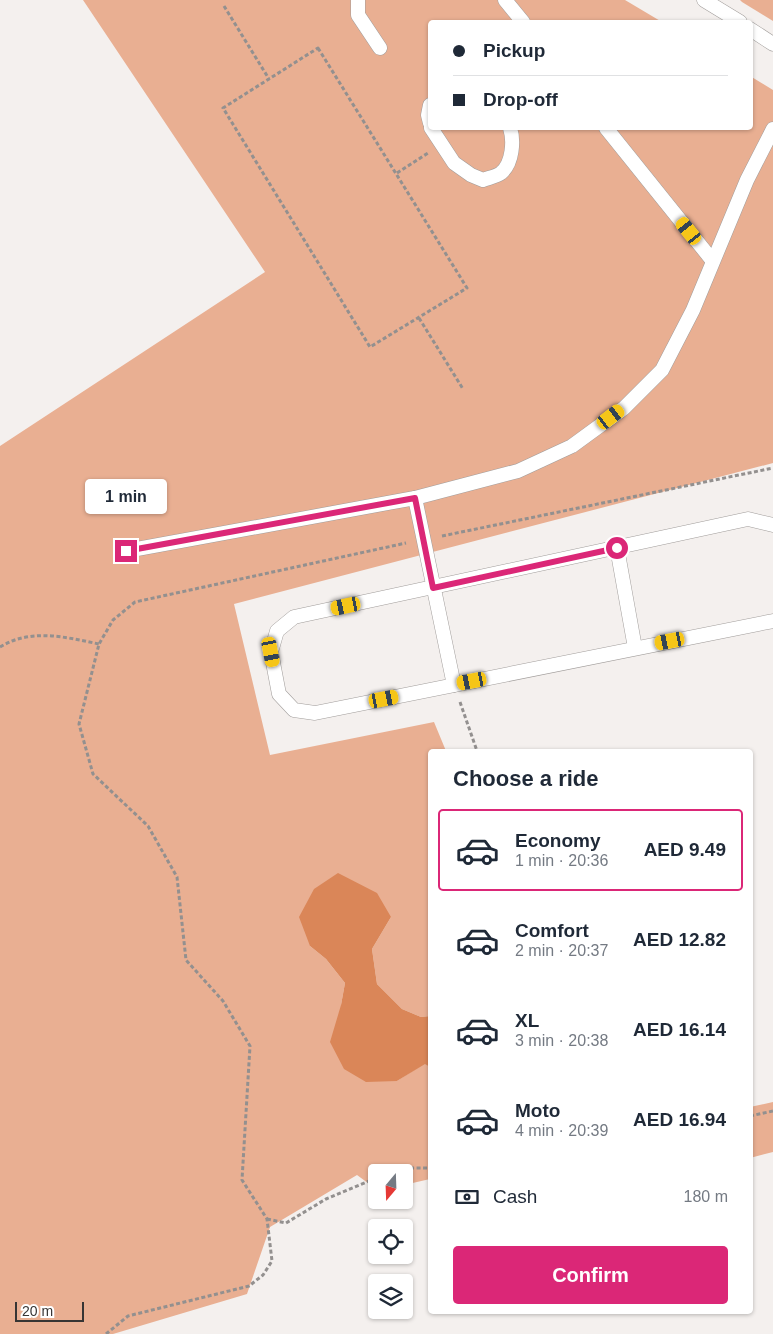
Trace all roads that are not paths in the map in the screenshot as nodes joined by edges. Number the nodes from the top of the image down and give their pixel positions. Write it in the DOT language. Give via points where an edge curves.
graph roads {
  1 [pos="358,0"];
  2 [pos="505,0"];
  3 [pos="704,0"];
  4 [pos="521,20"];
  5 [pos="736,20"];
  6 [pos="753,31"];
  7 [pos="773,44"];
  8 [pos="380,48"];
  9 [pos="773,129"];
  10 [pos="432,130"];
  11 [pos="511,130"];
  12 [pos="608,130"];
  13 [pos="712,260"];
  14 [pos="415,498"];
  15 [pos="773,525"];
  16 [pos="617,548"];
  17 [pos="126,551"];
  18 [pos="433,588"];
  19 [pos="773,620"];
  20 [pos="635,648"];
  21 [pos="454,685"];
  1 -- 8 [label="lane" via="358,15"];
  2 -- 4 [label="lane"];
  3 -- 5 [label="lane"];
  6 -- 7 [label="lane"];
  9 -- 13 [label="lane"];
  10 -- 11 [label="lane" via="454,163 483,180 502,172 510,157 513,137"];
  12 -- 13 [label="lane"];
  13 -- 14 [label="lane" via="693,310 662,370 624,408 572,446 518,470"];
  14 -- 17 [label="lane"];
  14 -- 18 [label="lane"];
  15 -- 16 [label="lane" via="748,519"];
  16 -- 18 [label="lane"];
  16 -- 20 [label="lane"];
  18 -- 21 [label="lane"];
  18 -- 21 [label="lane" via="294,617 277,631 271,652 279,694 294,710 315,713"];
  19 -- 20 [label="lane"];
  20 -- 21 [label="lane"];
}
